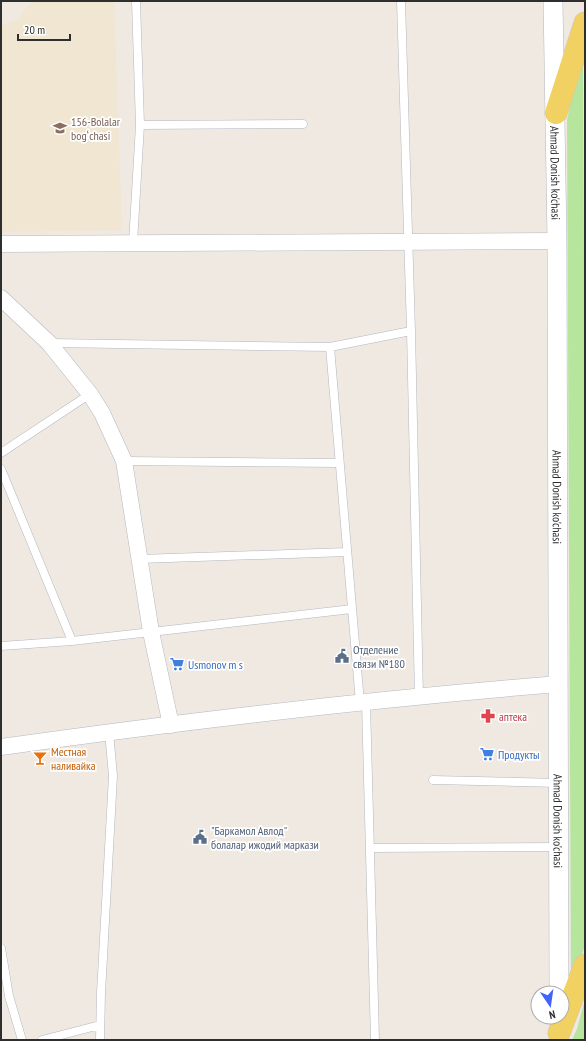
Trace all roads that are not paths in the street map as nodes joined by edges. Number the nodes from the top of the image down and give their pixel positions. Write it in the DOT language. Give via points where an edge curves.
graph roads {
  1 [pos="136,1"];
  2 [pos="401,1"];
  3 [pos="553,1"];
  4 [pos="585,23"];
  5 [pos="556,112"];
  6 [pos="303,124"];
  7 [pos="140,125"];
  8 [pos="557,241"];
  9 [pos="409,242"];
  10 [pos="133,243"];
  11 [pos="1,244"];
  12 [pos="1,298"];
  13 [pos="411,331"];
  14 [pos="49,343"];
  15 [pos="330,347"];
  16 [pos="90,394"];
  17 [pos="1,453"];
  18 [pos="124,461"];
  19 [pos="339,463"];
  20 [pos="1,469"];
  21 [pos="347,552"];
  22 [pos="139,559"];
  23 [pos="352,609"];
  24 [pos="151,632"];
  25 [pos="72,642"];
  26 [pos="1,646"];
  27 [pos="559,684"];
  28 [pos="419,697"];
  29 [pos="363,703"];
  30 [pos="171,724"];
  31 [pos="108,732"];
  32 [pos="1,747"];
  33 [pos="433,780"];
  34 [pos="559,783"];
  35 [pos="559,847"];
  36 [pos="370,848"];
  37 [pos="1,948"];
  38 [pos="585,965"];
  39 [pos="559,985"];
  40 [pos="100,1025"];
  41 [pos="559,1030"];
  42 [pos="22,1040"];
  43 [pos="42,1040"];
  44 [pos="100,1040"];
  45 [pos="375,1040"];
  1 -- 7 [label="lane"];
  2 -- 9 [label="lane"];
  3 -- 5 [label="street, Ahmad Donish ko'chasi"];
  4 -- 5 [label="main road"];
  5 -- 8 [label="street, Ahmad Donish ko'chasi"];
  6 -- 7 [label="lane"];
  7 -- 10 [label="lane"];
  8 -- 9 [label="street"];
  8 -- 27 [label="street, Ahmad Donish ko'chasi"];
  9 -- 10 [label="street"];
  9 -- 13 [label="lane"];
  10 -- 11 [label="street"];
  12 -- 14 [label="street"];
  13 -- 15 [label="lane"];
  13 -- 28 [label="lane"];
  14 -- 15 [label="lane"];
  14 -- 16 [label="street"];
  15 -- 19 [label="lane"];
  16 -- 17 [label="lane"];
  16 -- 18 [label="street" via="102,413"];
  18 -- 19 [label="lane"];
  18 -- 22 [label="street"];
  19 -- 21 [label="lane"];
  20 -- 25 [label="lane"];
  21 -- 22 [label="lane"];
  21 -- 23 [label="lane"];
  22 -- 24 [label="street"];
  23 -- 24 [label="lane"];
  23 -- 29 [label="lane"];
  24 -- 25 [label="lane"];
  24 -- 30 [label="street"];
  25 -- 26 [label="lane"];
  27 -- 28 [label="street"];
  27 -- 34 [label="street, Ahmad Donish ko'chasi"];
  28 -- 29 [label="street"];
  29 -- 30 [label="street"];
  29 -- 36 [label="lane"];
  30 -- 31 [label="street"];
  31 -- 32 [label="street"];
  31 -- 40 [label="lane" via="113,776"];
  33 -- 34 [label="lane"];
  34 -- 35 [label="street, Ahmad Donish ko'chasi"];
  35 -- 36 [label="lane"];
  35 -- 39 [label="street, Ahmad Donish ko'chasi"];
  36 -- 45 [label="lane"];
  37 -- 42 [label="lane" via="9,996"];
  38 -- 41 [label="main road"];
  40 -- 43 [label="lane"];
  40 -- 44 [label="lane"];
}
